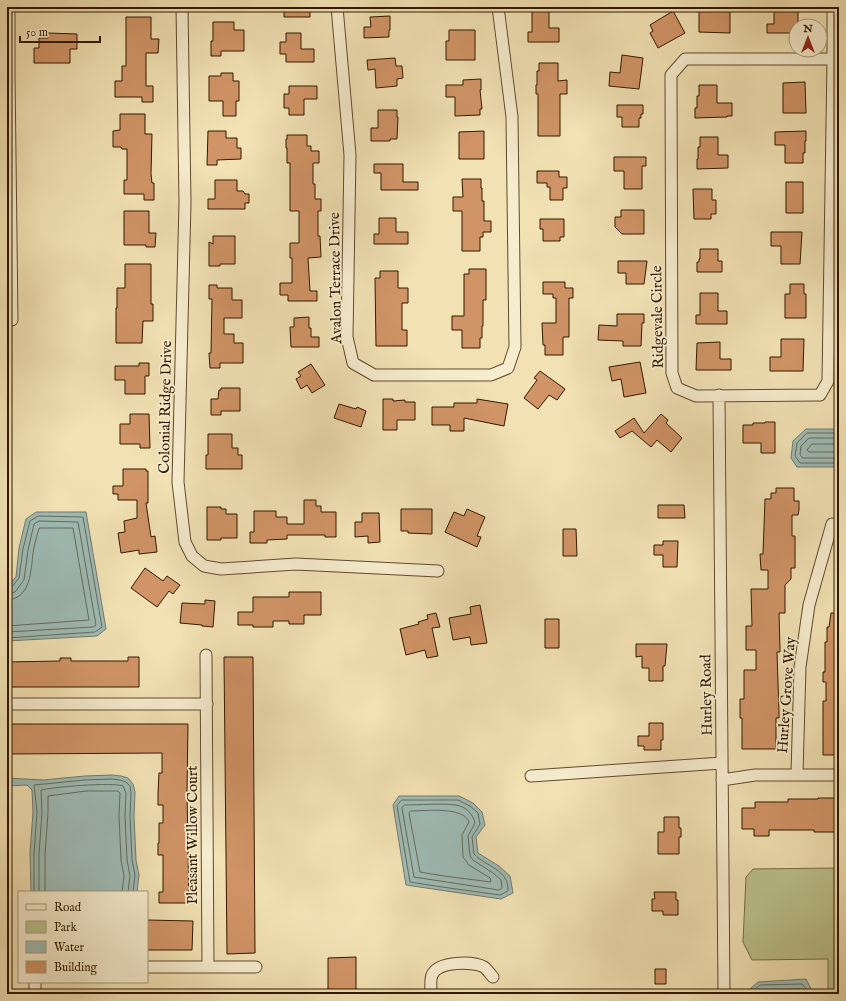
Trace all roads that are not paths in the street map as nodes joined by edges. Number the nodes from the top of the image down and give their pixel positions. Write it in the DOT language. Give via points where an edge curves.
graph roads {
  1 [pos="9,7"];
  2 [pos="182,7"];
  3 [pos="337,7"];
  4 [pos="498,7"];
  5 [pos="834,7"];
  6 [pos="833,59"];
  7 [pos="8,75"];
  8 [pos="9,241"];
  9 [pos="12,320"];
  10 [pos="719,395"];
  11 [pos="832,524"];
  12 [pos="438,571"];
  13 [pos="206,655"];
  14 [pos="7,704"];
  15 [pos="207,704"];
  16 [pos="722,763"];
  17 [pos="796,774"];
  18 [pos="839,775"];
  19 [pos="531,776"];
  20 [pos="722,780"];
  21 [pos="148,967"];
  22 [pos="208,967"];
  23 [pos="256,967"];
  24 [pos="493,977"];
  25 [pos="35,983"];
  26 [pos="35,994"];
  27 [pos="431,994"];
  28 [pos="724,994"];
  1 -- 7 [label="street"];
  2 -- 12 [label="street, Colonial Ridge Drive" via="185,203 178,482 185,542 192,556 204,566 221,569 296,564"];
  3 -- 4 [label="street, Avalon Terrace Drive" via="350,155 347,337 353,363 374,375 490,375 508,368 515,347 512,117"];
  5 -- 6 [label="street, Ridgevale Circle"];
  6 -- 10 [label="street, Ridgevale Circle" via="828,381 820,395"];
  6 -- 10 [label="street, Ridgevale Circle" via="685,59 671,75 672,373 677,388 696,396"];
  7 -- 8 [label="street"];
  8 -- 9 [label="street"];
  10 -- 16 [label="street, Hurley Road"];
  11 -- 17 [label="street, Hurley Grove Way" via="809,605 800,667"];
  13 -- 15 [label="street, Pleasant Willow Court"];
  14 -- 15 [label="street"];
  15 -- 22 [label="street, Pleasant Willow Court"];
  16 -- 19 [label="street"];
  16 -- 20 [label="street, Hurley Road"];
  17 -- 18 [label="street"];
  17 -- 20 [label="street" via="755,775"];
  20 -- 28 [label="street, Hurley Road"];
  21 -- 22 [label="street"];
  22 -- 23 [label="street"];
  24 -- 27 [label="street" via="484,968 469,964 449,964 435,971 432,976"];
  25 -- 26 [label="street"];
}
